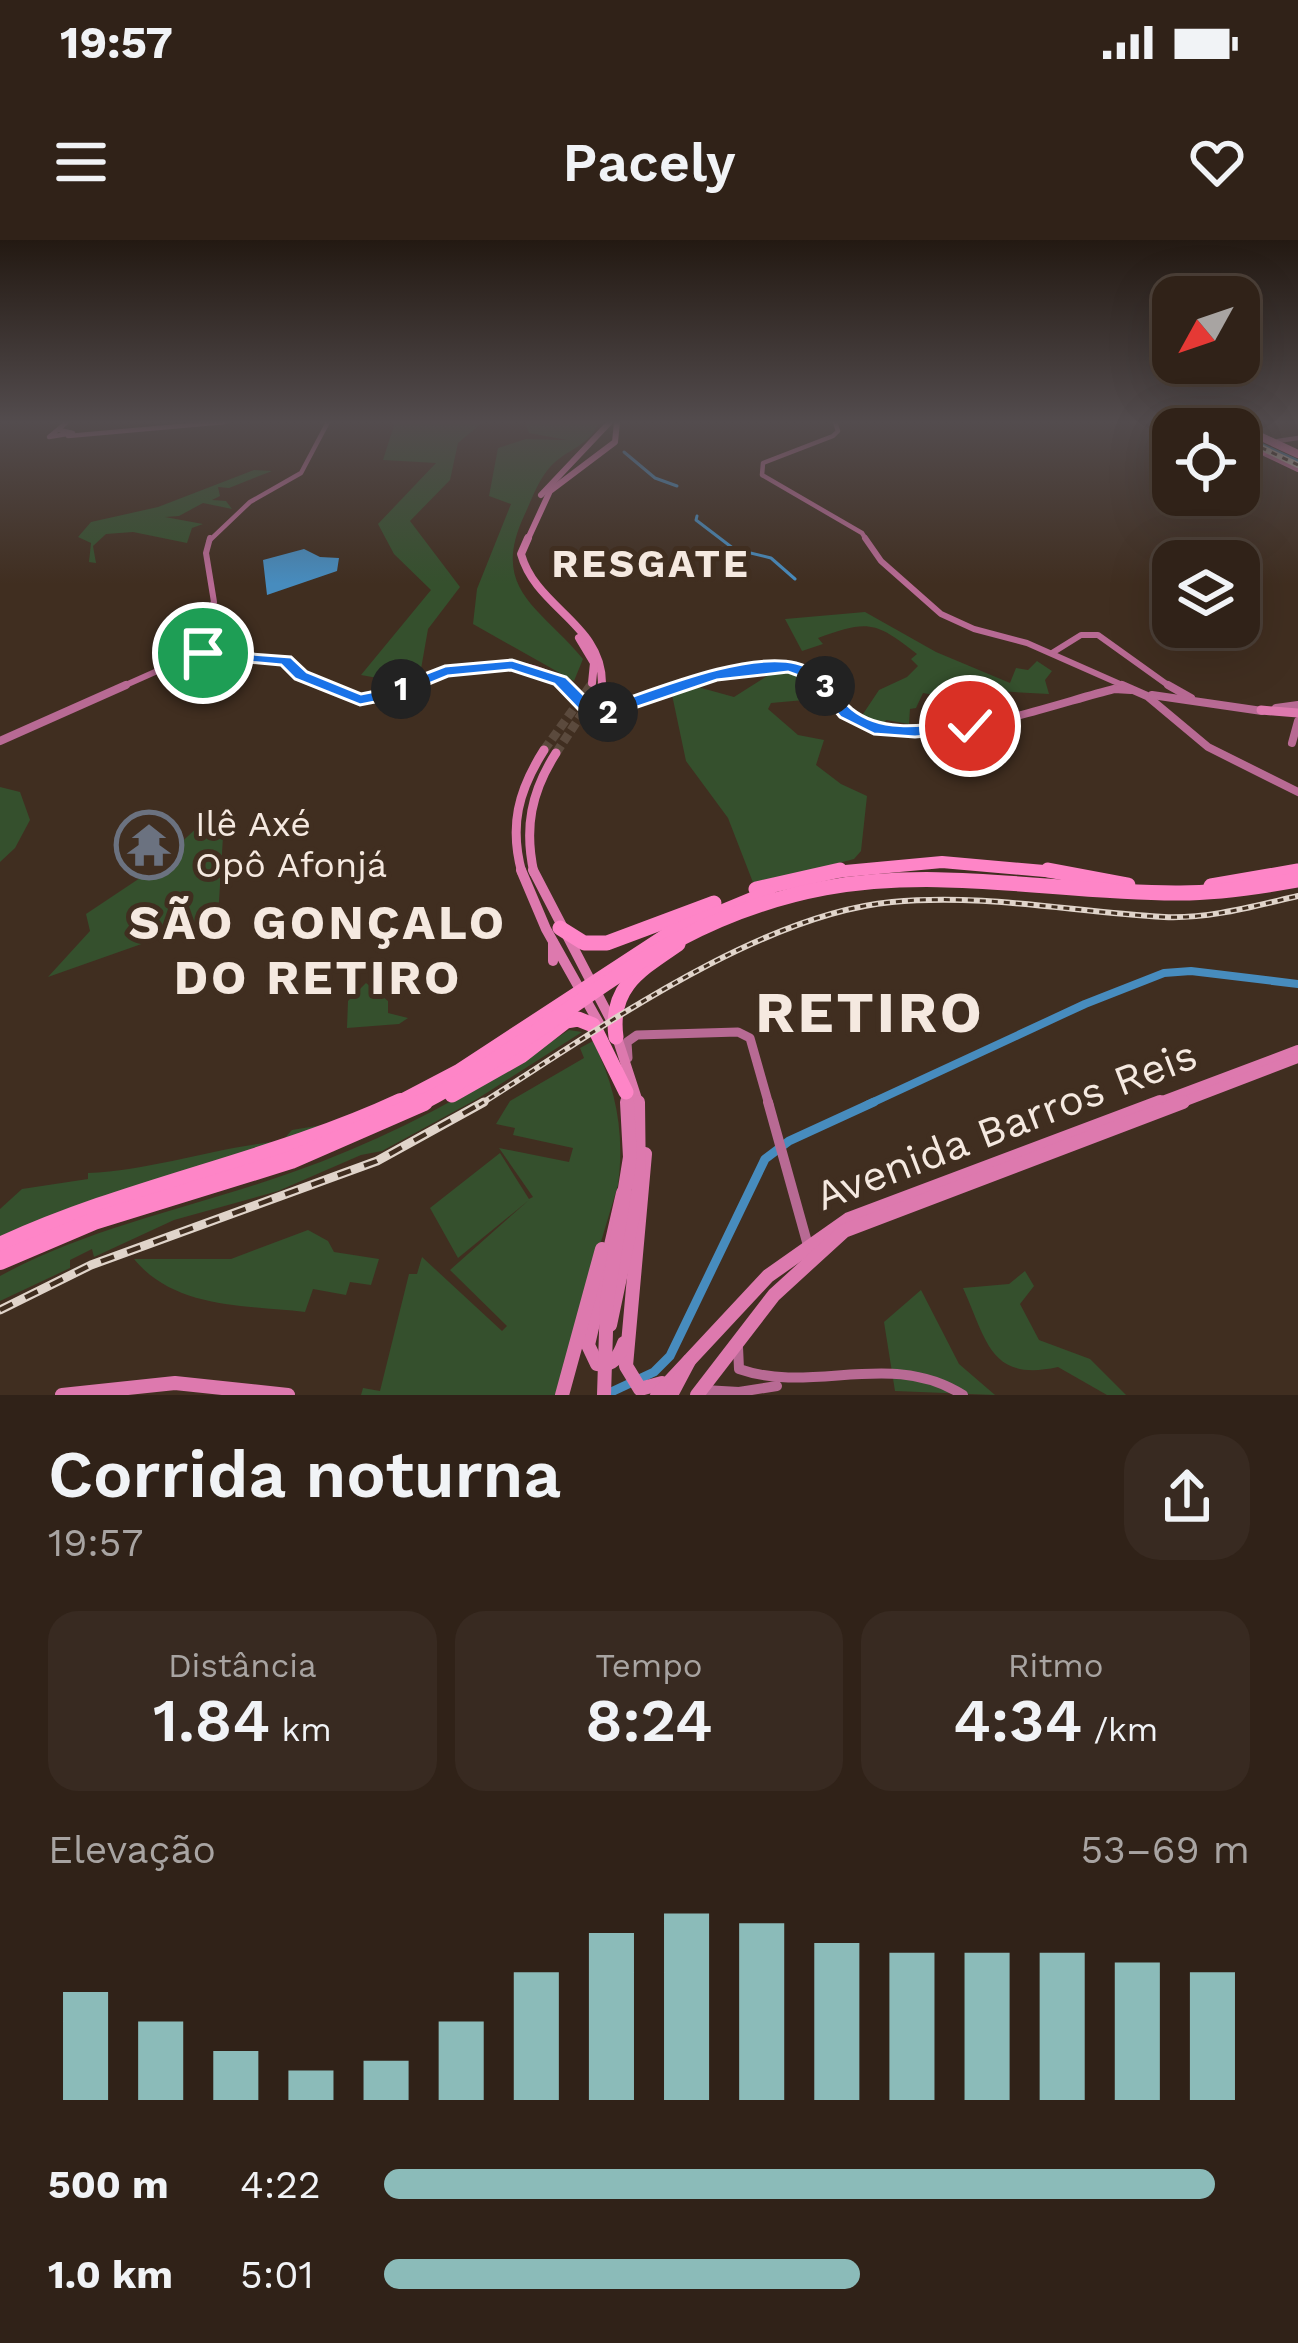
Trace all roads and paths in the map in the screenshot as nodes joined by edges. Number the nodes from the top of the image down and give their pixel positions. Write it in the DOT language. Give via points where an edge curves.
graph roads {
  1 [pos="291,476"];
  2 [pos="294,476"];
  3 [pos="553,476"];
  4 [pos="567,476"];
  5 [pos="764,476"];
  6 [pos="209,597"];
  7 [pos="212,608"];
  8 [pos="202,621"];
  9 [pos="194,653"];
  10 [pos="1054,654"];
  11 [pos="1161,682"];
  12 [pos="592,683"];
  13 [pos="602,683"];
  14 [pos="1116,685"];
  15 [pos="1131,690"];
  16 [pos="1072,700"];
  17 [pos="1198,704"];
  18 [pos="1222,706"];
  19 [pos="1240,706"];
  20 [pos="1262,706"];
  21 [pos="1298,714"];
  22 [pos="1173,720"];
  23 [pos="0,741"];
  24 [pos="1292,743"];
  25 [pos="1298,792"];
  26 [pos="532,818"];
  27 [pos="514,821"];
  28 [pos="908,861"];
  29 [pos="1298,871"];
  30 [pos="851,875"];
  31 [pos="1298,882"];
  32 [pos="1128,885"];
  33 [pos="730,915"];
  34 [pos="555,929"];
  35 [pos="553,961"];
  36 [pos="601,977"];
  37 [pos="564,1003"];
  38 [pos="616,1037"];
  39 [pos="1298,1054"];
  40 [pos="629,1066"];
  41 [pos="626,1092"];
  42 [pos="640,1106"];
  43 [pos="335,1142"];
  44 [pos="629,1174"];
  45 [pos="619,1205"];
  46 [pos="831,1240"];
  47 [pos="807,1242"];
  48 [pos="0,1246"];
  49 [pos="0,1261"];
  50 [pos="628,1326"];
  51 [pos="738,1338"];
  52 [pos="604,1348"];
  53 [pos="694,1351"];
  54 [pos="740,1369"];
  55 [pos="784,1384"];
  56 [pos="728,1390"];
  57 [pos="653,1393"];
  58 [pos="698,1394"];
  59 [pos="62,1395"];
  60 [pos="288,1395"];
  61 [pos="562,1395"];
  62 [pos="604,1395"];
  63 [pos="671,1395"];
  64 [pos="963,1395"];
  1 -- 6 [label="main road" via="206,537"];
  2 -- 7 [label="main road" via="209,539"];
  3 -- 12 [label="main road" via="518,544 516,567 586,646"];
  4 -- 13 [label="main road" via="544,500 521,560 530,582 598,650"];
  5 -- 10 [label="main road" via="866,536 934,610"];
  6 -- 7 [label="main road"];
  6 -- 8 [label="main road"];
  7 -- 8 [label="main road"];
  8 -- 9 [label="main road"];
  9 -- 16 [label="main road" via="285,660 360,699 445,671 512,665 560,680 585,706 605,712 715,675 790,667 816,676 851,717 890,731 970,726"];
  9 -- 23 [label="main road"];
  10 -- 11 [label="main road" via="1096,635"];
  10 -- 14 [label="main road"];
  11 -- 18 [label="main road"];
  11 -- 19 [label="main road"];
  14 -- 15 [label="main road"];
  14 -- 16 [label="main road"];
  14 -- 17 [label="main road"];
  15 -- 16 [label="main road"];
  15 -- 22 [label="main road"];
  17 -- 18 [label="main road"];
  17 -- 22 [label="main road" via="1173,704"];
  18 -- 19 [label="main road"];
  19 -- 20 [label="main road"];
  20 -- 21 [label="main road"];
  21 -- 24 [label="main road"];
  22 -- 25 [label="main road"];
  26 -- 27 [label="main road"];
  26 -- 27 [label="main road" via="550,751 529,773"];
  26 -- 34 [label="main road" via="530,860"];
  27 -- 34 [label="main road" via="520,868"];
  28 -- 30 [label="highway"];
  28 -- 32 [label="highway" via="1012,864"];
  28 -- 34 [label="highway" via="769,885 607,943"];
  29 -- 32 [label="highway" via="1223,885"];
  30 -- 32 [label="highway" via="968,868"];
  30 -- 36 [label="highway" via="725,907 661,936"];
  31 -- 33 [label="highway" via="1177,895 926,876 814,890"];
  33 -- 36 [label="highway"];
  33 -- 38 [label="highway" via="621,988 610,1010"];
  34 -- 35 [label="main road"];
  34 -- 38 [label="main road"];
  34 -- 41 [label="main road"];
  36 -- 37 [label="highway"];
  37 -- 43 [label="highway" via="431,1098"];
  37 -- 48 [label="highway" via="444,1079 354,1123 81,1210"];
  38 -- 40 [label="main road"];
  39 -- 46 [label="main road, Avenida Barros Reis"];
  39 -- 47 [label="main road, Avenida Barros Reis" via="849,1219"];
  40 -- 42 [label="main road"];
  40 -- 47 [label="main road" via="627,1042 638,1034 743,1033 755,1046"];
  41 -- 43 [label="highway" via="592,1025 573,1019 414,1116"];
  41 -- 44 [label="main road"];
  42 -- 50 [label="main road" via="645,1164"];
  42 -- 52 [label="main road" via="635,1197"];
  43 -- 49 [label="highway" via="73,1228"];
  44 -- 45 [label="main road"];
  44 -- 52 [label="main road"];
  45 -- 50 [label="main road" via="588,1336 597,1364 619,1357"];
  45 -- 61 [label="main road"];
  46 -- 47 [label="main road"];
  46 -- 51 [label="main road, Avenida Barros Reis"];
  47 -- 53 [label="main road, Avenida Barros Reis" via="748,1289"];
  50 -- 57 [label="main road" via="626,1366 635,1386"];
  51 -- 54 [label="main road"];
  51 -- 58 [label="main road, Avenida Barros Reis"];
  52 -- 62 [label="main road"];
  53 -- 57 [label="main road, Avenida Barros Reis"];
  53 -- 63 [label="main road"];
  54 -- 55 [label="main road" via="756,1382"];
  54 -- 56 [label="main road"];
  55 -- 56 [label="main road"];
  55 -- 64 [label="main road" via="916,1374"];
  56 -- 58 [label="main road"];
  59 -- 60 [label="main road" via="180,1381"];
}
